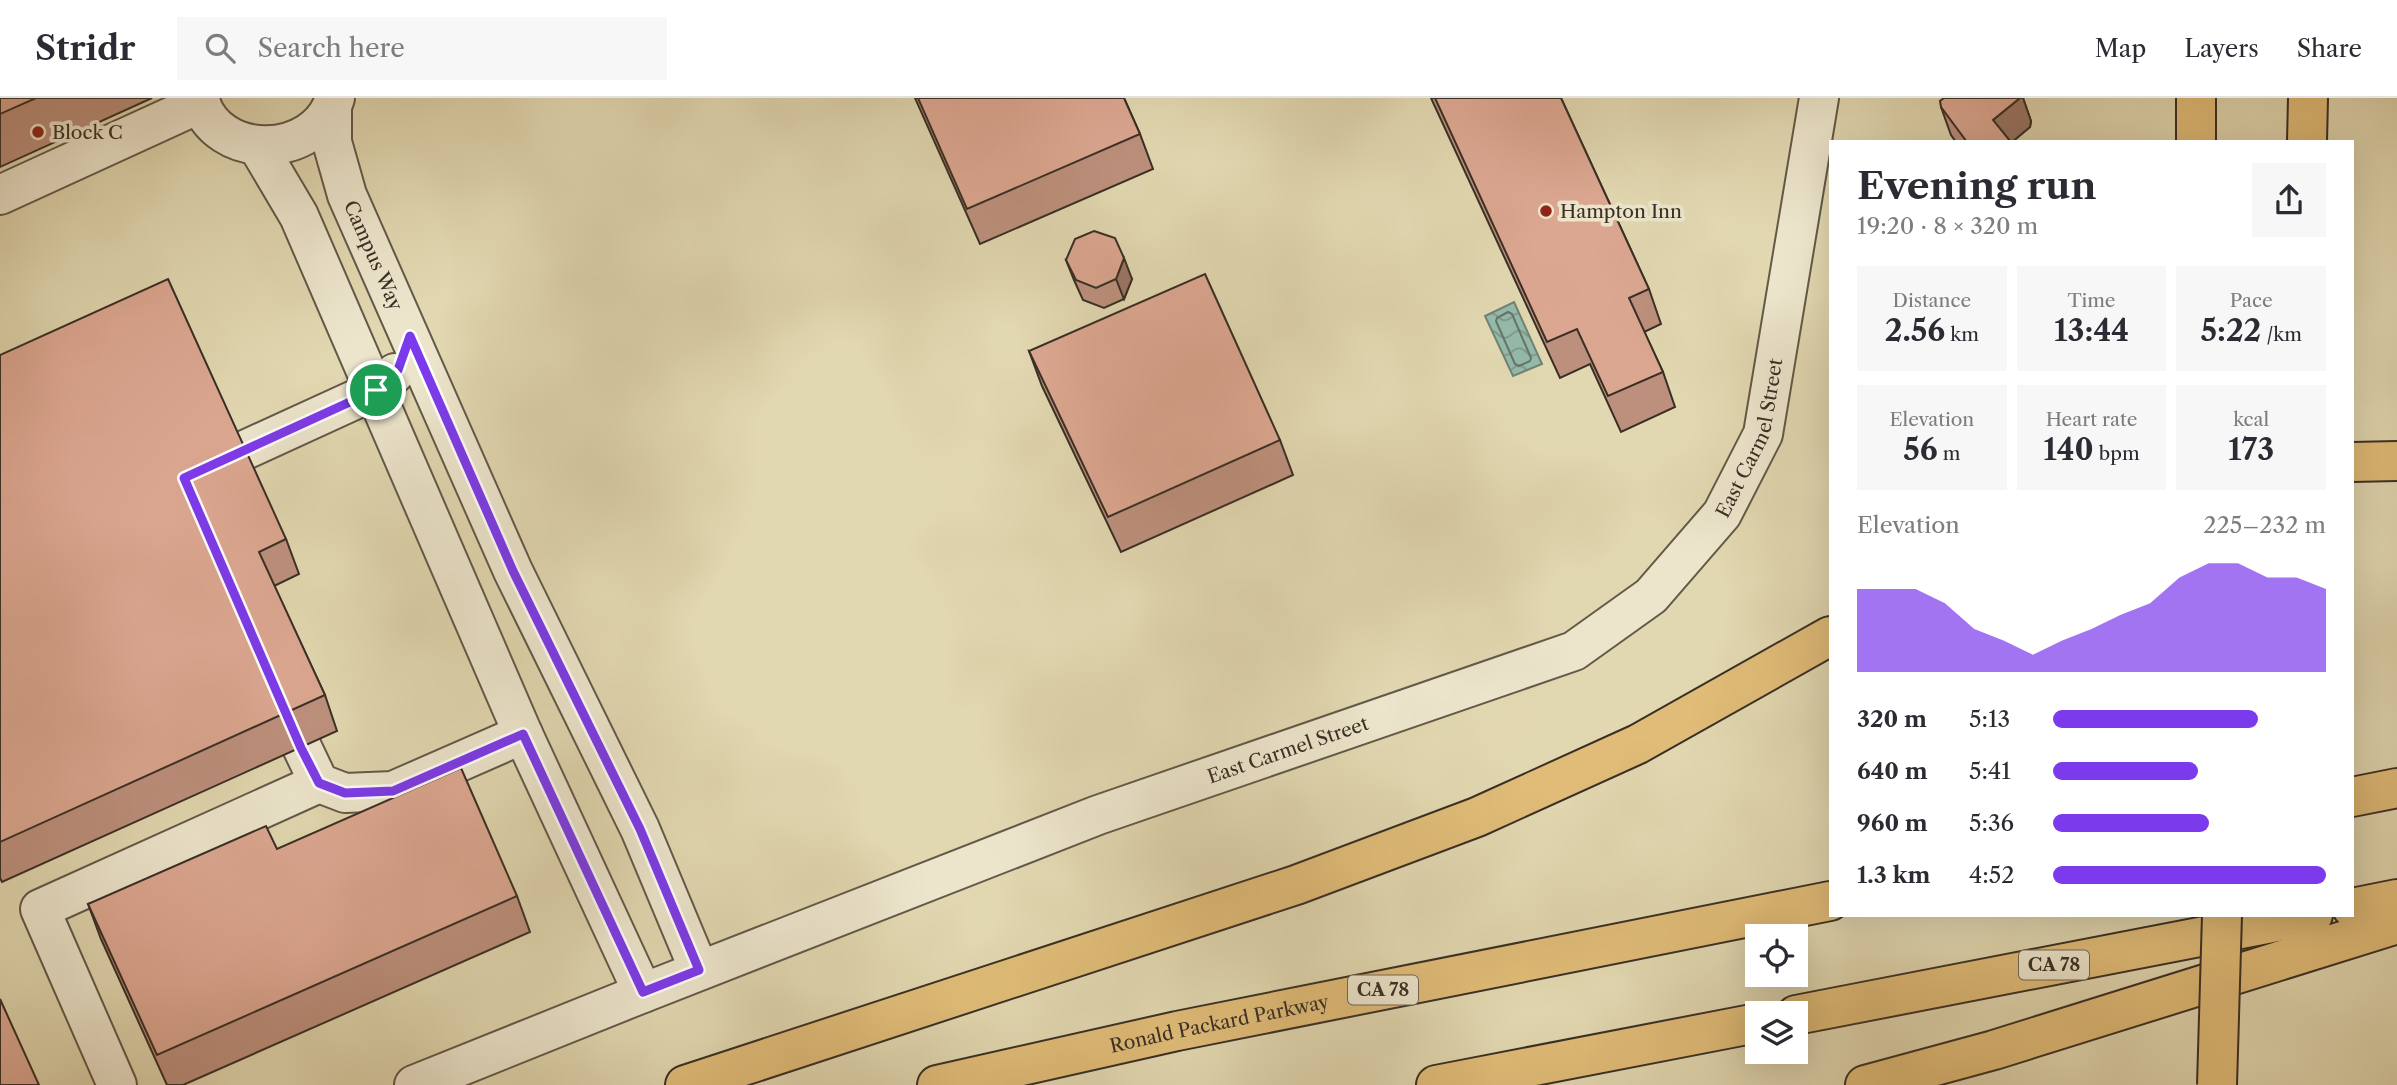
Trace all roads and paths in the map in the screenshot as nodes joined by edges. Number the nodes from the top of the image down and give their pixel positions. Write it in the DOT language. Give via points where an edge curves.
graph roads {
  1 [pos="1819,98"];
  2 [pos="2196,98"];
  3 [pos="2308,98"];
  4 [pos="200,101"];
  5 [pos="333,102"];
  6 [pos="2196,140"];
  7 [pos="2307,140"];
  8 [pos="257,145"];
  9 [pos="0,195"];
  10 [pos="410,336"];
  11 [pos="376,390"];
  12 [pos="2397,461"];
  13 [pos="2354,462"];
  14 [pos="195,504"];
  15 [pos="1829,637"];
  16 [pos="267,671"];
  17 [pos="523,734"];
  18 [pos="319,783"];
  19 [pos="2397,788"];
  20 [pos="2354,797"];
  21 [pos="2397,899"];
  22 [pos="1829,901"];
  23 [pos="2354,908"];
  24 [pos="2222,917"];
  25 [pos="2302,917"];
  26 [pos="2397,924"];
  27 [pos="699,970"];
  28 [pos="643,992"];
  29 [pos="1808,1013"];
  30 [pos="1745,1025"];
  31 [pos="117,1085"];
  32 [pos="414,1085"];
  33 [pos="685,1085"];
  34 [pos="937,1085"];
  35 [pos="1436,1085"];
  36 [pos="1865,1085"];
  37 [pos="2217,1085"];
  1 -- 27 [label="street, East Carmel Street" via="1763,433 1722,514 1651,596 1574,651 1098,815"];
  2 -- 6 [label="main road"];
  3 -- 7 [label="main road"];
  4 -- 8 [label="street, Campus Way" via="215,124 235,139"];
  4 -- 9 [label="street"];
  5 -- 8 [label="street, Campus Way" via="318,125 301,138"];
  5 -- 10 [label="street, Campus Way" via="332,142 347,194"];
  8 -- 11 [label="street" via="299,216"];
  10 -- 11 [label="street" via="398,370"];
  10 -- 27 [label="street, Campus Way" via="513,571 640,829"];
  11 -- 14 [label="street" via="184,478"];
  11 -- 17 [label="street"];
  12 -- 13 [label="main road"];
  15 -- 33 [label="main road" via="1638,744 1477,817 1296,885"];
  16 -- 18 [label="street"];
  17 -- 18 [label="street" via="393,791 345,793"];
  17 -- 28 [label="street"];
  18 -- 31 [label="street" via="40,909"];
  19 -- 20 [label="main road"];
  21 -- 23 [label="main road"];
  22 -- 34 [label="main road, Ronald Packard Parkway / CA 78" via="1177,1031"];
  24 -- 37 [label="main road, bridge"];
  25 -- 29 [label="main road, CA 78"];
  26 -- 36 [label="main road" via="1994,1050"];
  27 -- 28 [label="street, East Carmel Street"];
  28 -- 32 [label="street, East Carmel Street"];
  30 -- 35 [label="main road"];
}
